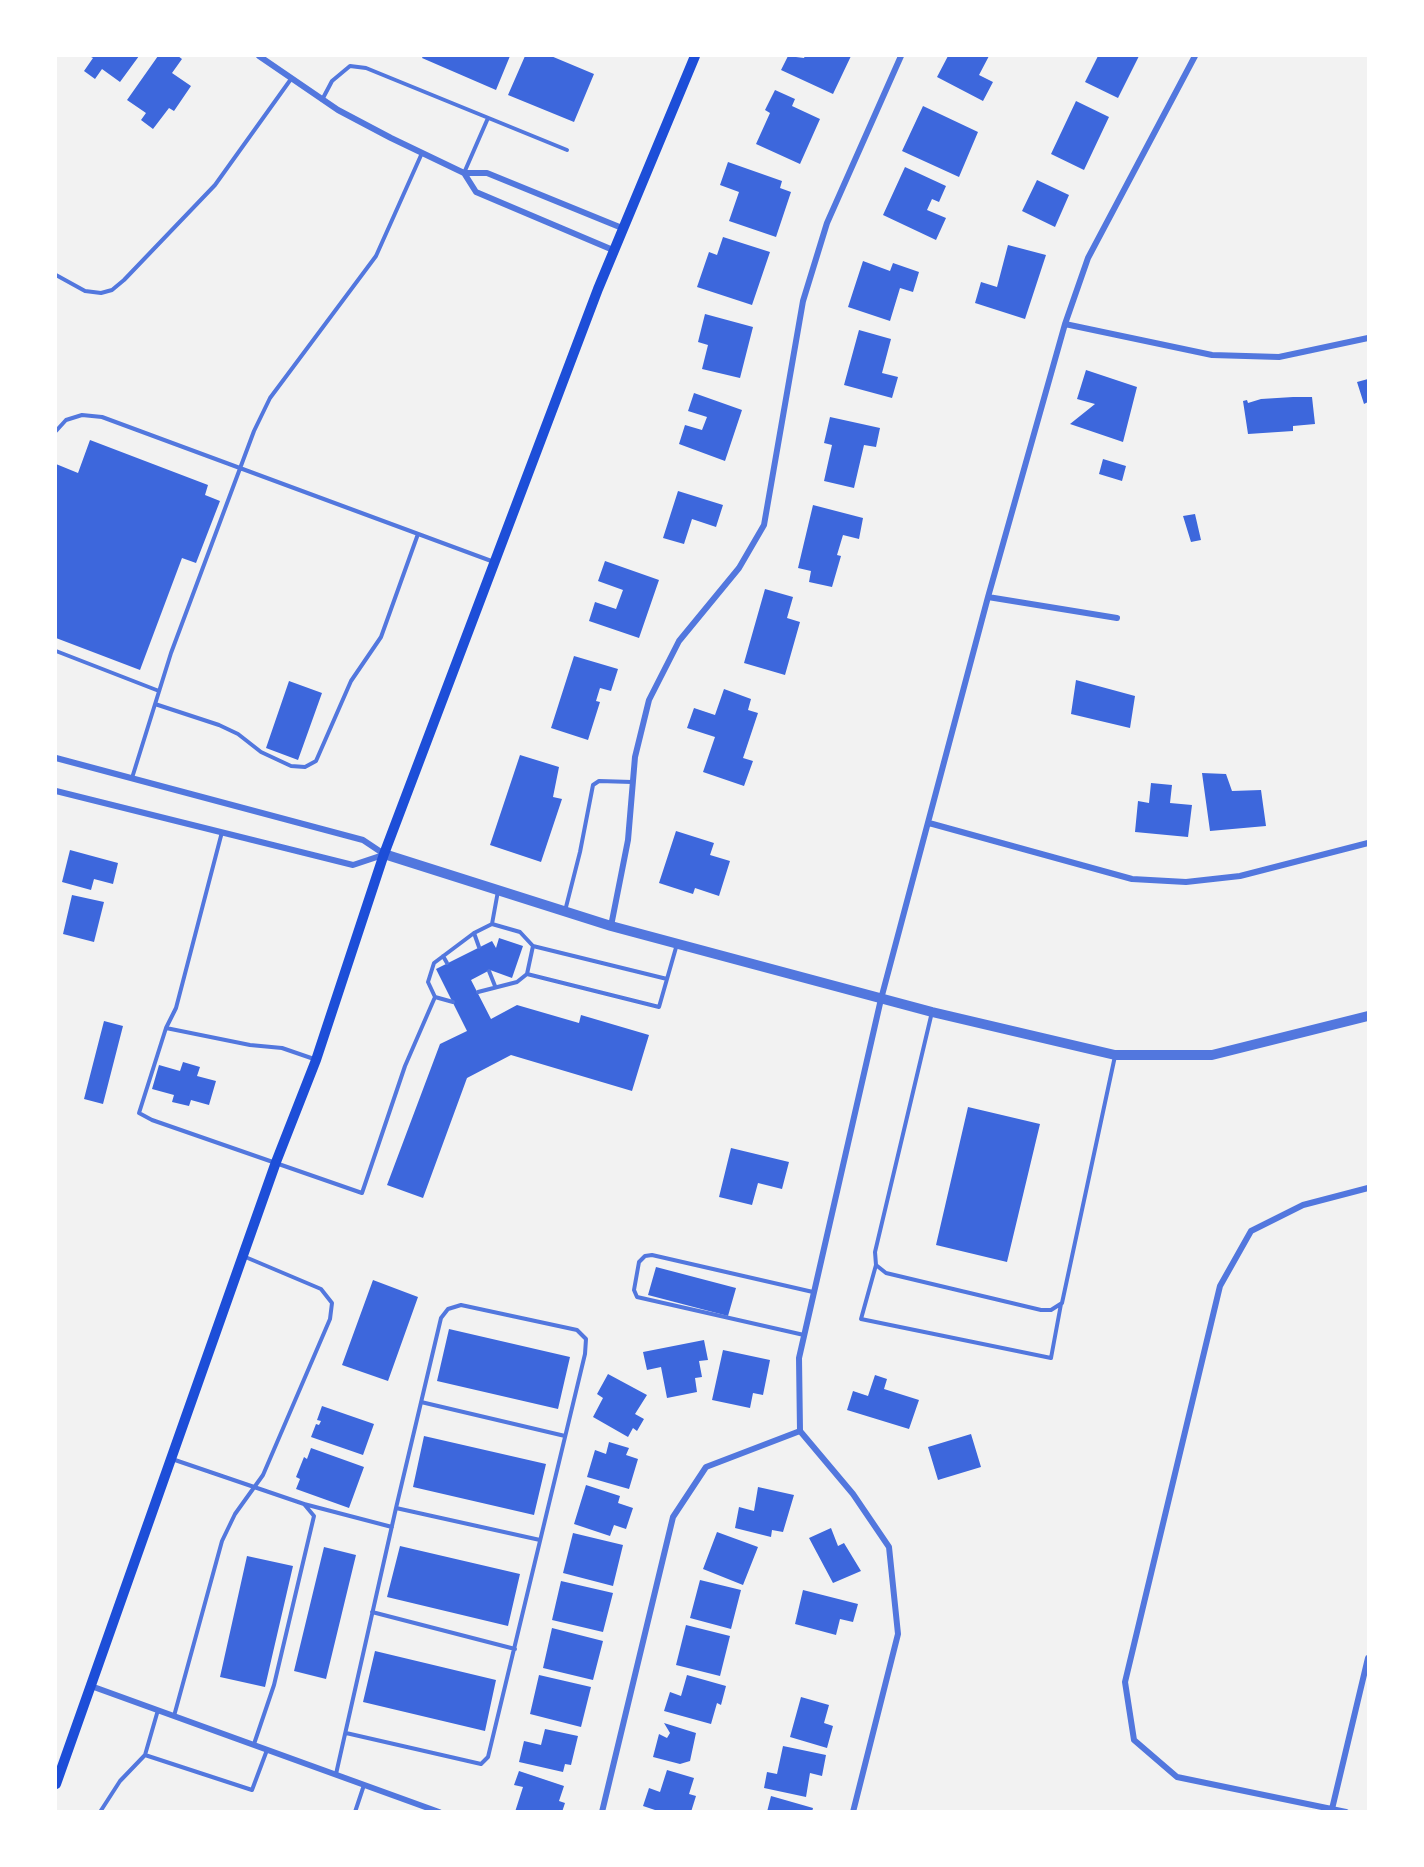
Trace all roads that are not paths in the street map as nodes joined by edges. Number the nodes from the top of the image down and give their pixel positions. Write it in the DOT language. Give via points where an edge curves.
graph roads {
  1 [pos="259,56"];
  2 [pos="695,56"];
  3 [pos="901,56"];
  4 [pos="1194,56"];
  5 [pos="291,79"];
  6 [pos="322,100"];
  7 [pos="488,118"];
  8 [pos="567,150"];
  9 [pos="423,151"];
  10 [pos="464,173"];
  11 [pos="622,228"];
  12 [pos="613,250"];
  13 [pos="56,275"];
  14 [pos="1065,324"];
  15 [pos="1368,338"];
  16 [pos="56,431"];
  17 [pos="239,468"];
  18 [pos="418,534"];
  19 [pos="495,562"];
  20 [pos="988,597"];
  21 [pos="1117,618"];
  22 [pos="56,651"];
  23 [pos="159,691"];
  24 [pos="154,704"];
  25 [pos="56,759"];
  26 [pos="132,779"];
  27 [pos="633,782"];
  28 [pos="56,791"];
  29 [pos="929,823"];
  30 [pos="222,832"];
  31 [pos="1368,843"];
  32 [pos="384,854"];
  33 [pos="498,890"];
  34 [pos="565,911"];
  35 [pos="492,924"];
  36 [pos="611,926"];
  37 [pos="474,933"];
  38 [pos="677,944"];
  39 [pos="533,946"];
  40 [pos="479,947"];
  41 [pos="443,956"];
  42 [pos="447,963"];
  43 [pos="489,971"];
  44 [pos="526,974"];
  45 [pos="667,979"];
  46 [pos="495,986"];
  47 [pos="478,992"];
  48 [pos="435,997"];
  49 [pos="881,999"];
  50 [pos="453,1002"];
  51 [pos="932,1012"];
  52 [pos="1368,1016"];
  53 [pos="166,1028"];
  54 [pos="1115,1055"];
  55 [pos="316,1060"];
  56 [pos="276,1162"];
  57 [pos="1368,1188"];
  58 [pos="243,1256"];
  59 [pos="876,1265"];
  60 [pos="814,1292"];
  61 [pos="1062,1303"];
  62 [pos="804,1336"];
  63 [pos="421,1402"];
  64 [pos="800,1431"];
  65 [pos="565,1436"];
  66 [pos="171,1458"];
  67 [pos="254,1488"];
  68 [pos="304,1504"];
  69 [pos="396,1508"];
  70 [pos="392,1527"];
  71 [pos="540,1540"];
  72 [pos="372,1612"];
  73 [pos="515,1649"];
  74 [pos="1368,1658"];
  75 [pos="91,1686"];
  76 [pos="158,1710"];
  77 [pos="174,1716"];
  78 [pos="346,1733"];
  79 [pos="254,1745"];
  80 [pos="267,1749"];
  81 [pos="146,1755"];
  82 [pos="336,1774"];
  83 [pos="56,1784"];
  84 [pos="364,1785"];
  85 [pos="1332,1809"];
  86 [pos="100,1812"];
  87 [pos="355,1812"];
  88 [pos="439,1812"];
  89 [pos="602,1812"];
  90 [pos="853,1812"];
  91 [pos="1346,1812"];
  1 -- 5 [label="street"];
  2 -- 11 [label="main road"];
  3 -- 27 [label="street" via="827,223 803,301 764,525 739,568 679,641 649,700"];
  4 -- 14 [label="street" via="1088,258"];
  5 -- 6 [label="street"];
  5 -- 13 [label="lane" via="215,185 124,280 101,293 85,291"];
  6 -- 7 [label="lane" via="332,81 350,66 366,68"];
  6 -- 9 [label="street"];
  7 -- 8 [label="lane"];
  7 -- 10 [label="lane"];
  9 -- 10 [label="street"];
  9 -- 17 [label="lane" via="376,256 270,398"];
  10 -- 11 [label="street" via="487,173"];
  10 -- 12 [label="street" via="476,192"];
  11 -- 12 [label="main road"];
  12 -- 19 [label="main road"];
  14 -- 15 [label="street" via="1212,355 1279,357"];
  14 -- 20 [label="street"];
  16 -- 17 [label="lane" via="66,420 82,415 102,417"];
  17 -- 18 [label="lane"];
  17 -- 23 [label="lane"];
  18 -- 19 [label="lane"];
  18 -- 24 [label="lane" via="381,637 351,681 316,761 305,767 283,763 238,734"];
  19 -- 32 [label="main road"];
  20 -- 21 [label="street"];
  20 -- 29 [label="street"];
  22 -- 23 [label="lane"];
  23 -- 24 [label="lane"];
  24 -- 26 [label="lane"];
  25 -- 26 [label="street"];
  26 -- 32 [label="street" via="363,840"];
  27 -- 34 [label="lane" via="599,781 593,785"];
  27 -- 36 [label="street" via="628,840"];
  28 -- 30 [label="street"];
  29 -- 31 [label="street" via="1132,879 1185,882 1240,876"];
  29 -- 49 [label="street"];
  30 -- 32 [label="street" via="353,865"];
  30 -- 53 [label="lane" via="176,1008"];
  32 -- 33 [label="street"];
  32 -- 55 [label="main road"];
  33 -- 34 [label="street"];
  33 -- 35 [label="lane"];
  34 -- 36 [label="street"];
  35 -- 37 [label="lane"];
  35 -- 39 [label="lane" via="520,932"];
  36 -- 38 [label="street"];
  37 -- 40 [label="lane"];
  37 -- 41 [label="lane"];
  38 -- 45 [label="lane"];
  38 -- 49 [label="street"];
  39 -- 44 [label="lane"];
  39 -- 45 [label="lane"];
  41 -- 42 [label="lane"];
  41 -- 48 [label="lane" via="434,963 428,982"];
  43 -- 46 [label="lane"];
  44 -- 45 [label="lane" via="659,1007"];
  44 -- 46 [label="lane" via="517,982"];
  46 -- 47 [label="lane"];
  48 -- 50 [label="lane"];
  48 -- 56 [label="lane" via="405,1066 362,1193"];
  49 -- 51 [label="street"];
  49 -- 60 [label="street"];
  51 -- 54 [label="street"];
  51 -- 59 [label="lane" via="875,1252"];
  52 -- 54 [label="street" via="1212,1055"];
  53 -- 55 [label="lane" via="250,1046 282,1048"];
  53 -- 56 [label="lane" via="140,1113"];
  54 -- 61 [label="lane"];
  55 -- 56 [label="main road"];
  56 -- 58 [label="main road"];
  57 -- 85 [label="street" via="1303,1204 1251,1231 1220,1286 1125,1682 1134,1740 1177,1777"];
  58 -- 66 [label="main road"];
  58 -- 67 [label="lane" via="321,1289 332,1303 330,1319"];
  59 -- 61 [label="lane" via="886,1273 1041,1310 1051,1310"];
  59 -- 61 [label="lane" via="861,1319 995,1347 1051,1358"];
  60 -- 62 [label="street"];
  60 -- 62 [label="lane" via="652,1255 639,1262 634,1290 637,1298"];
  62 -- 64 [label="street" via="799,1358"];
  63 -- 65 [label="lane"];
  63 -- 65 [label="lane" via="441,1318 448,1309 461,1305 577,1330 586,1339 585,1354"];
  63 -- 69 [label="lane"];
  64 -- 89 [label="street" via="706,1467 673,1517"];
  64 -- 90 [label="street" via="853,1494 889,1547 898,1634"];
  65 -- 71 [label="lane"];
  66 -- 67 [label="lane"];
  66 -- 75 [label="main road"];
  67 -- 68 [label="lane"];
  67 -- 77 [label="lane" via="222,1541"];
  68 -- 70 [label="lane"];
  68 -- 79 [label="lane" via="314,1516 274,1685"];
  69 -- 70 [label="lane"];
  69 -- 71 [label="lane"];
  70 -- 72 [label="lane"];
  71 -- 73 [label="lane"];
  72 -- 73 [label="lane"];
  72 -- 78 [label="lane"];
  73 -- 78 [label="lane" via="491,1750 481,1764"];
  74 -- 85 [label="street"];
  75 -- 76 [label="street"];
  75 -- 83 [label="main road"];
  76 -- 77 [label="street"];
  76 -- 81 [label="lane"];
  77 -- 79 [label="street"];
  78 -- 82 [label="lane"];
  79 -- 80 [label="street"];
  80 -- 81 [label="lane" via="252,1790"];
  80 -- 82 [label="street"];
  81 -- 86 [label="lane" via="120,1781"];
  82 -- 84 [label="street"];
  84 -- 87 [label="lane"];
  84 -- 88 [label="street"];
  85 -- 91 [label="street"];
}
